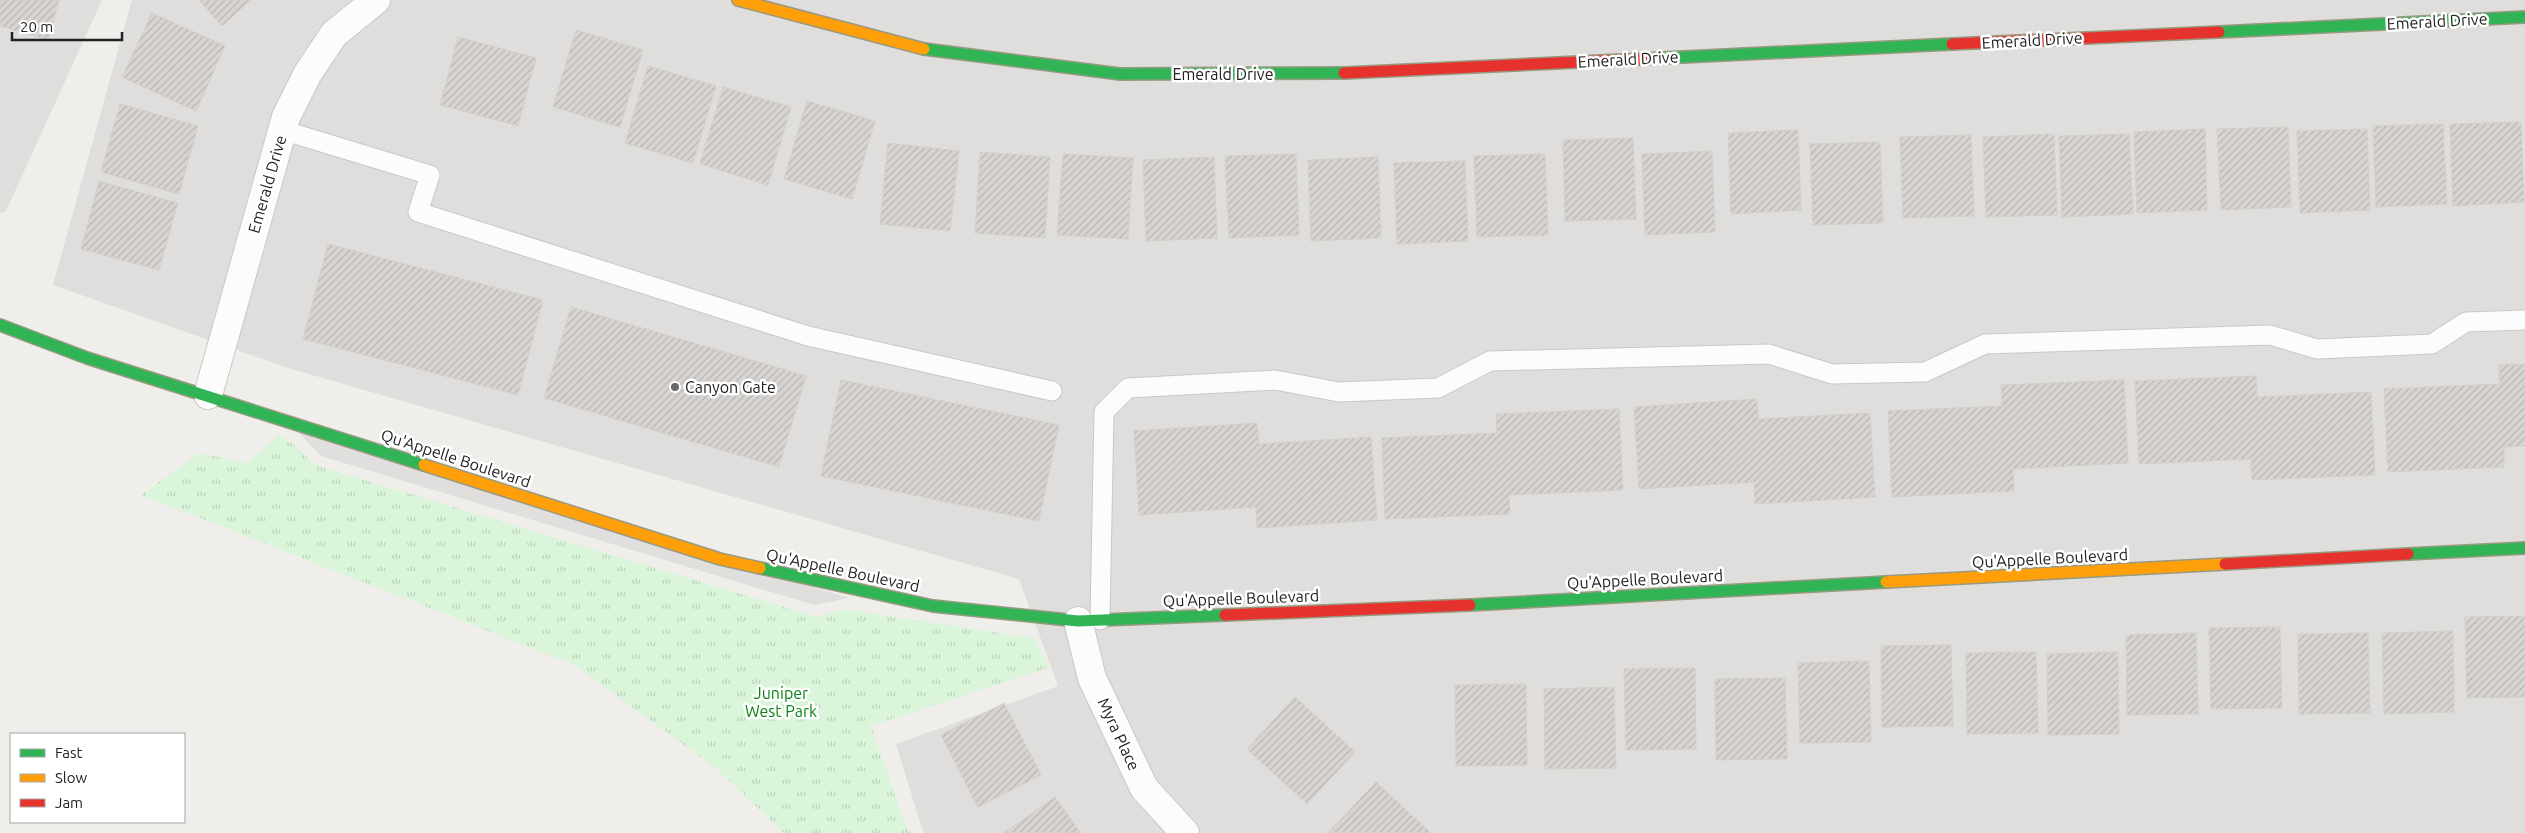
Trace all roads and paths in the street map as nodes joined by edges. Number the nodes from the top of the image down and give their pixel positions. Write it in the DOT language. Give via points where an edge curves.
graph roads {
  1 [pos="376,0"];
  2 [pos="738,0"];
  3 [pos="2525,16"];
  4 [pos="282,130"];
  5 [pos="2525,320"];
  6 [pos="0,325"];
  7 [pos="1052,391"];
  8 [pos="208,395"];
  9 [pos="2525,548"];
  10 [pos="1089,621"];
  11 [pos="1185,833"];
  1 -- 4 [label="street, Emerald Drive" via="334,34 308,73"];
  2 -- 3 [label="street, Emerald Drive" via="925,49 1120,74 1325,74"];
  4 -- 7 [label="lane" via="430,175 418,212 808,336"];
  4 -- 8 [label="street, Emerald Drive"];
  5 -- 10 [label="lane" via="2466,322 2432,344 2317,349 2270,335 1985,344 1925,372 1832,374 1769,354 1490,361 1438,388 1338,392 1276,380 1128,388 1104,412"];
  6 -- 8 [label="street, Qu'Appelle Boulevard" via="87,358"];
  8 -- 10 [label="street, Qu'Appelle Boulevard" via="720,559 933,606"];
  9 -- 10 [label="street, Qu'Appelle Boulevard" via="1450,606"];
  10 -- 11 [label="street, Myra Place" via="1092,678 1144,788"];
}
